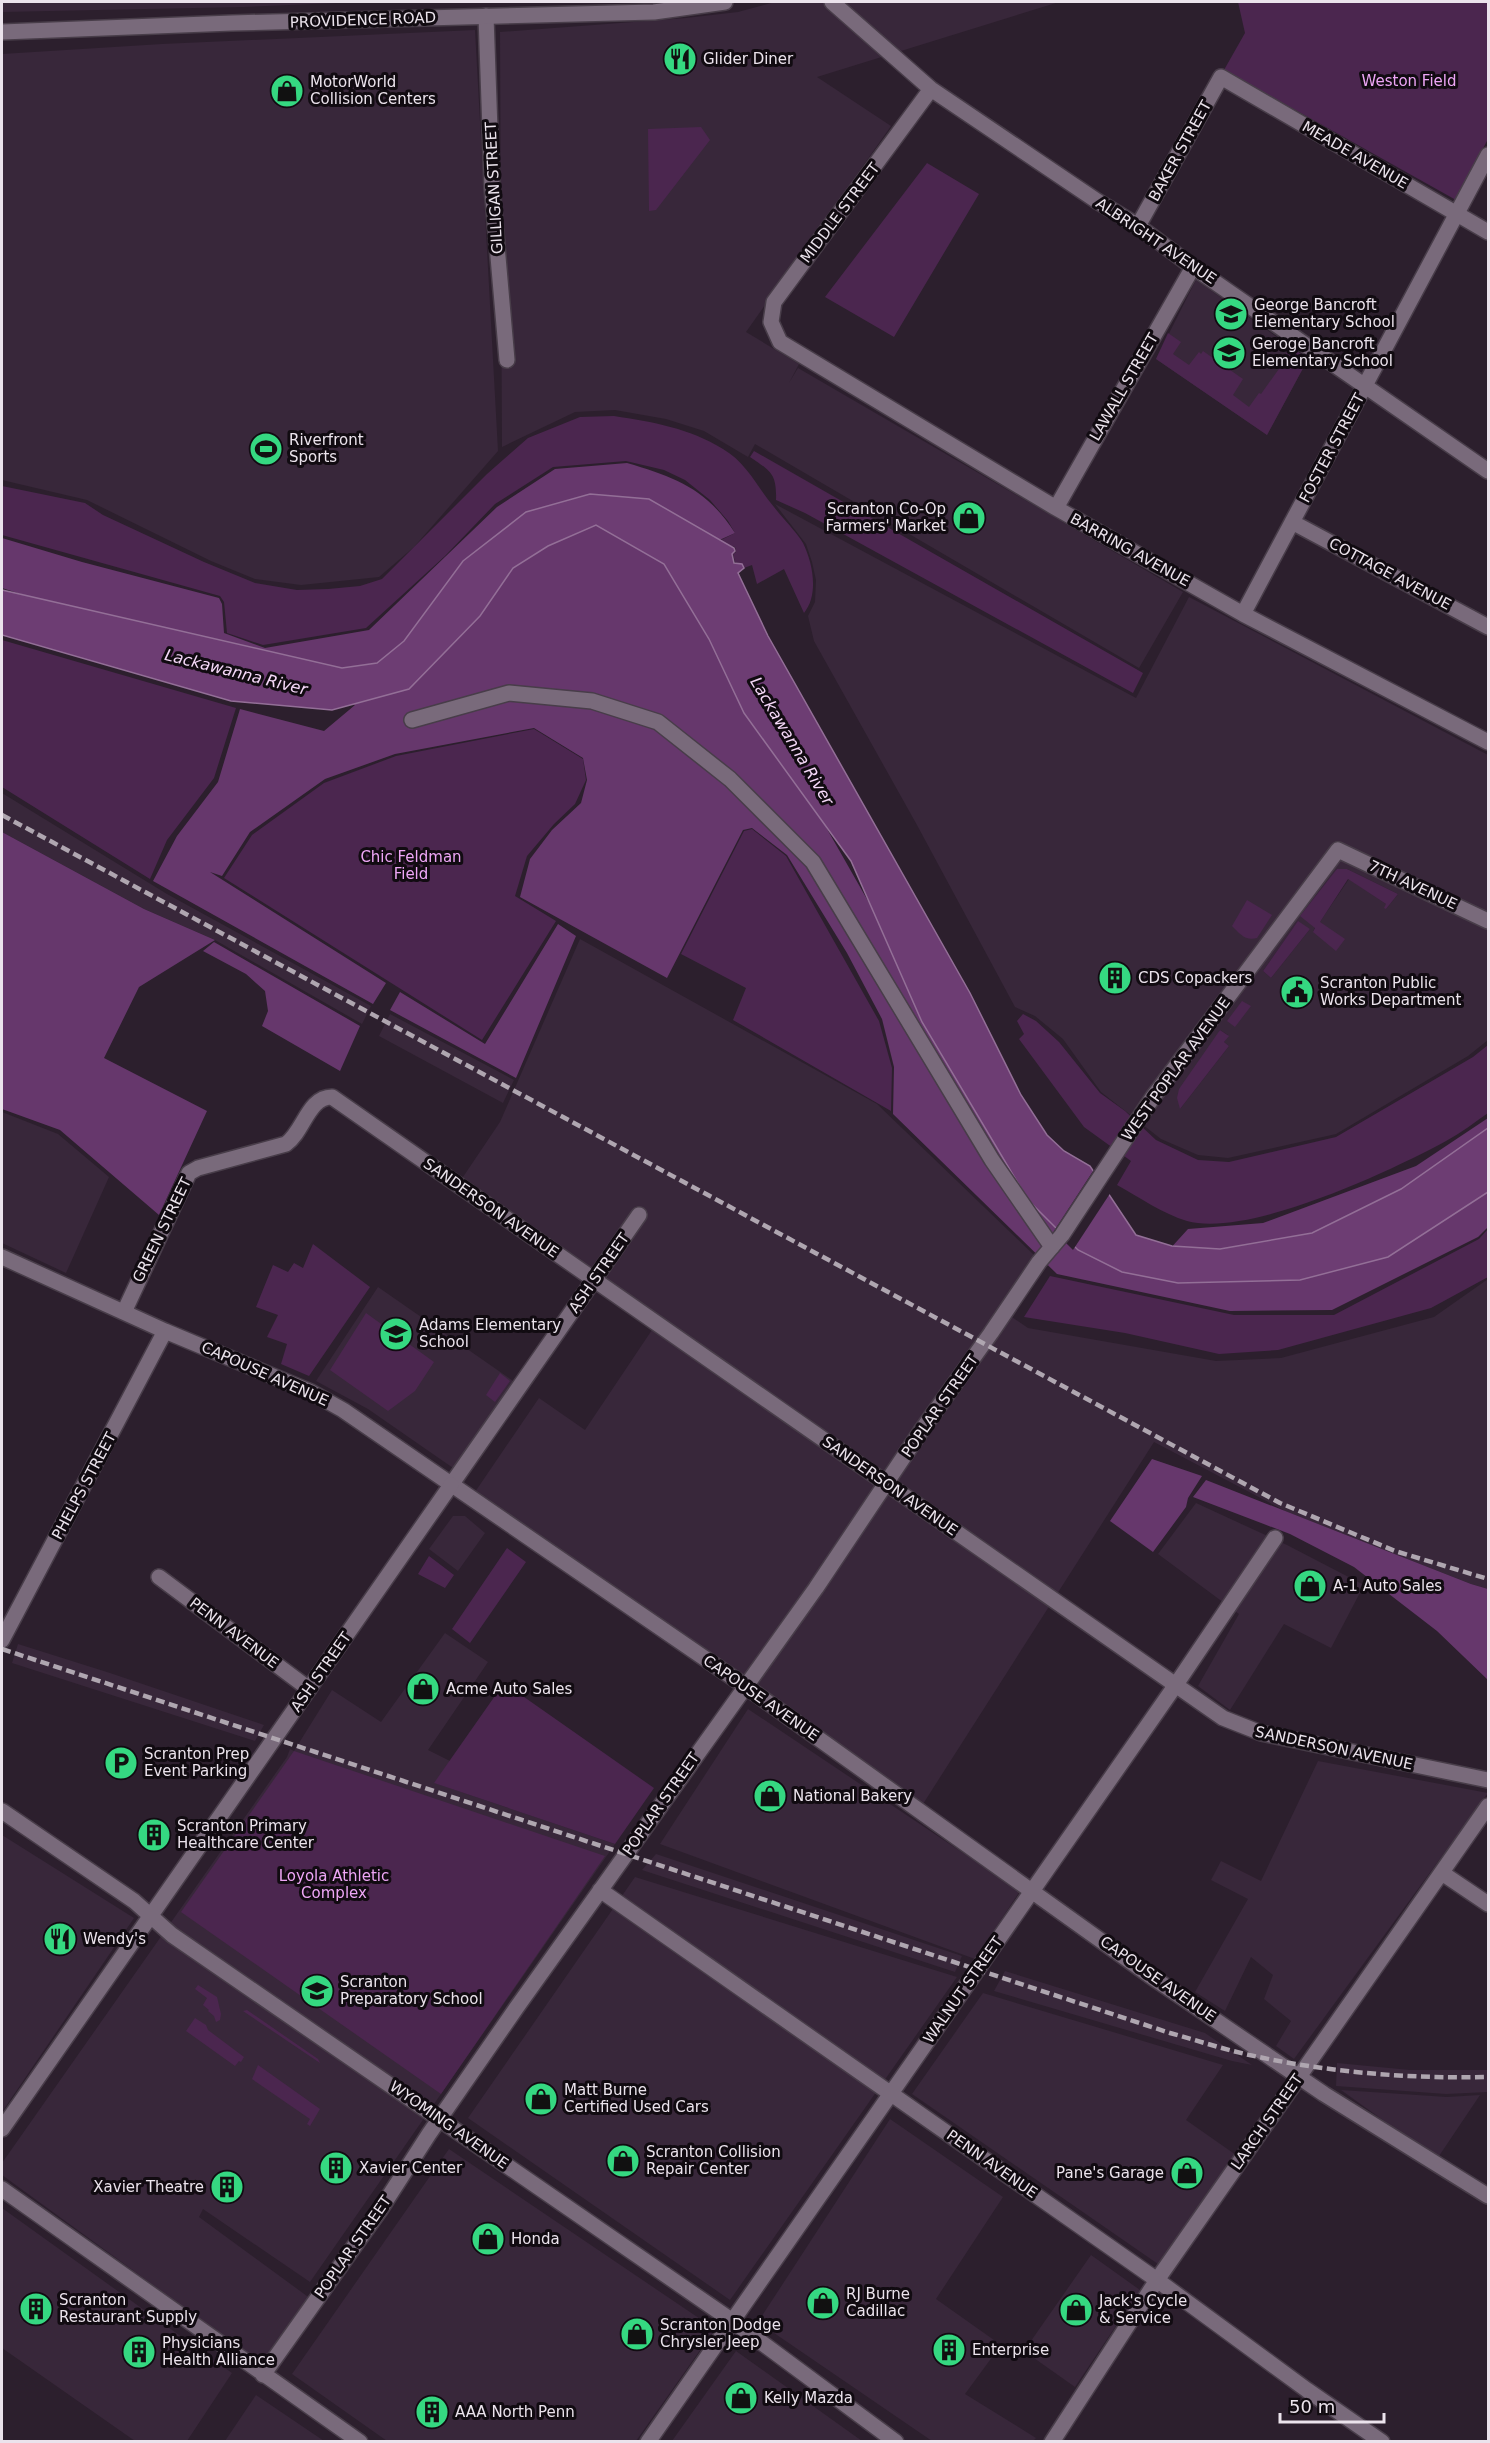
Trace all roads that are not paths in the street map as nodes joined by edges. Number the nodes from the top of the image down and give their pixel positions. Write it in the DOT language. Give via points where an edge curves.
graph roads {
  1 [pos="724,2"];
  2 [pos="832,2"];
  3 [pos="486,16"];
  4 [pos="2,32"];
  5 [pos="1221,77"];
  6 [pos="932,89"];
  7 [pos="1488,155"];
  8 [pos="1457,214"];
  9 [pos="1138,226"];
  10 [pos="1488,232"];
  11 [pos="1193,267"];
  12 [pos="780,342"];
  13 [pos="507,360"];
  14 [pos="1366,384"];
  15 [pos="1488,471"];
  16 [pos="1056,508"];
  17 [pos="1292,522"];
  18 [pos="1243,614"];
  19 [pos="1488,627"];
  20 [pos="411,720"];
  21 [pos="1488,742"];
  22 [pos="1338,850"];
  23 [pos="1488,921"];
  24 [pos="332,1097"];
  25 [pos="639,1215"];
  26 [pos="1062,1235"];
  27 [pos="1052,1247"];
  28 [pos="2,1257"];
  29 [pos="594,1280"];
  30 [pos="124,1312"];
  31 [pos="165,1330"];
  32 [pos="886,1483"];
  33 [pos="451,1485"];
  34 [pos="1275,1538"];
  35 [pos="159,1577"];
  36 [pos="2,1640"];
  37 [pos="744,1686"];
  38 [pos="1175,1686"];
  39 [pos="309,1689"];
  40 [pos="1488,1780"];
  41 [pos="1488,1806"];
  42 [pos="2,1811"];
  43 [pos="1442,1873"];
  44 [pos="600,1890"];
  45 [pos="1033,1890"];
  46 [pos="1488,1904"];
  47 [pos="150,1915"];
  48 [pos="1299,2077"];
  49 [pos="890,2093"];
  50 [pos="439,2119"];
  51 [pos="2,2129"];
  52 [pos="2,2189"];
  53 [pos="1488,2196"];
  54 [pos="1157,2280"];
  55 [pos="731,2320"];
  56 [pos="263,2375"];
  57 [pos="360,2442"];
  58 [pos="648,2442"];
  59 [pos="896,2442"];
  60 [pos="1052,2442"];
  61 [pos="1382,2442"];
  1 -- 3 [label="street, PROVIDENCE ROAD" via="654,12"];
  2 -- 6 [label="street, ALBRIGHT AVENUE"];
  3 -- 4 [label="street, PROVIDENCE ROAD"];
  3 -- 13 [label="street, GILLIGAN STREET" via="492,188"];
  5 -- 8 [label="street, MEADE AVENUE"];
  5 -- 9 [label="street, BAKER STREET"];
  6 -- 9 [label="street, ALBRIGHT AVENUE"];
  6 -- 12 [label="street, MIDDLE STREET" via="774,302 771,322"];
  7 -- 8 [label="street, FOSTER STREET"];
  8 -- 10 [label="street, MEADE AVENUE"];
  8 -- 14 [label="street, FOSTER STREET"];
  9 -- 11 [label="street, ALBRIGHT AVENUE"];
  11 -- 14 [label="street, ALBRIGHT AVENUE"];
  11 -- 16 [label="street, LAWALL STREET"];
  12 -- 16 [label="street, BARRING AVENUE"];
  14 -- 15 [label="street, ALBRIGHT AVENUE"];
  14 -- 17 [label="street, FOSTER STREET"];
  16 -- 18 [label="street, BARRING AVENUE"];
  17 -- 18 [label="street, FOSTER STREET"];
  17 -- 19 [label="street, COTTAGE AVENUE"];
  18 -- 21 [label="street, BARRING AVENUE"];
  20 -- 27 [label="street" via="509,693 592,701 658,722 730,779 813,862 992,1160"];
  22 -- 23 [label="street, 7TH AVENUE"];
  22 -- 26 [label="street, WEST POPLAR AVENUE" via="1153,1097"];
  24 -- 29 [label="street, SANDERSON AVENUE"];
  24 -- 30 [label="street, GREEN STREET" via="317,1102 286,1144 189,1173"];
  25 -- 29 [label="street, ASH STREET"];
  26 -- 27 [label="street, POPLAR STREET"];
  27 -- 32 [label="street, POPLAR STREET"];
  28 -- 30 [label="street, CAPOUSE AVENUE"];
  29 -- 32 [label="street, SANDERSON AVENUE"];
  29 -- 33 [label="street, ASH STREET"];
  30 -- 31 [label="street, CAPOUSE AVENUE"];
  31 -- 33 [label="street, CAPOUSE AVENUE" via="311,1392 362,1422"];
  31 -- 36 [label="street, PHELPS STREET"];
  32 -- 37 [label="street, POPLAR STREET"];
  32 -- 38 [label="street, SANDERSON AVENUE"];
  33 -- 37 [label="street, CAPOUSE AVENUE"];
  33 -- 39 [label="street, ASH STREET"];
  34 -- 38 [label="street, WALNUT STREET"];
  35 -- 39 [label="street, PENN AVENUE"];
  37 -- 44 [label="street, POPLAR STREET"];
  37 -- 45 [label="street, CAPOUSE AVENUE"];
  38 -- 40 [label="street, SANDERSON AVENUE" via="1223,1718 1261,1733"];
  38 -- 45 [label="street, WALNUT STREET"];
  39 -- 47 [label="street, ASH STREET"];
  41 -- 43 [label="street, LARCH STREET"];
  42 -- 47 [label="street, WYOMING AVENUE"];
  43 -- 46 [label="street"];
  43 -- 48 [label="street, LARCH STREET"];
  44 -- 49 [label="street, PENN AVENUE"];
  44 -- 50 [label="street, POPLAR STREET"];
  45 -- 48 [label="street, CAPOUSE AVENUE"];
  45 -- 49 [label="street, WALNUT STREET"];
  47 -- 50 [label="street, WYOMING AVENUE" via="172,1935"];
  47 -- 51 [label="street, ASH STREET"];
  48 -- 53 [label="street, CAPOUSE AVENUE"];
  48 -- 54 [label="street, LARCH STREET"];
  49 -- 54 [label="street, PENN AVENUE"];
  49 -- 55 [label="street, WALNUT STREET"];
  50 -- 55 [label="street, WYOMING AVENUE"];
  50 -- 56 [label="street, POPLAR STREET"];
  52 -- 56 [label="street"];
  54 -- 60 [label="street, LARCH STREET"];
  54 -- 61 [label="street, PENN AVENUE"];
  55 -- 58 [label="street, WALNUT STREET"];
  55 -- 59 [label="street, WYOMING AVENUE"];
  56 -- 57 [label="street"];
}
